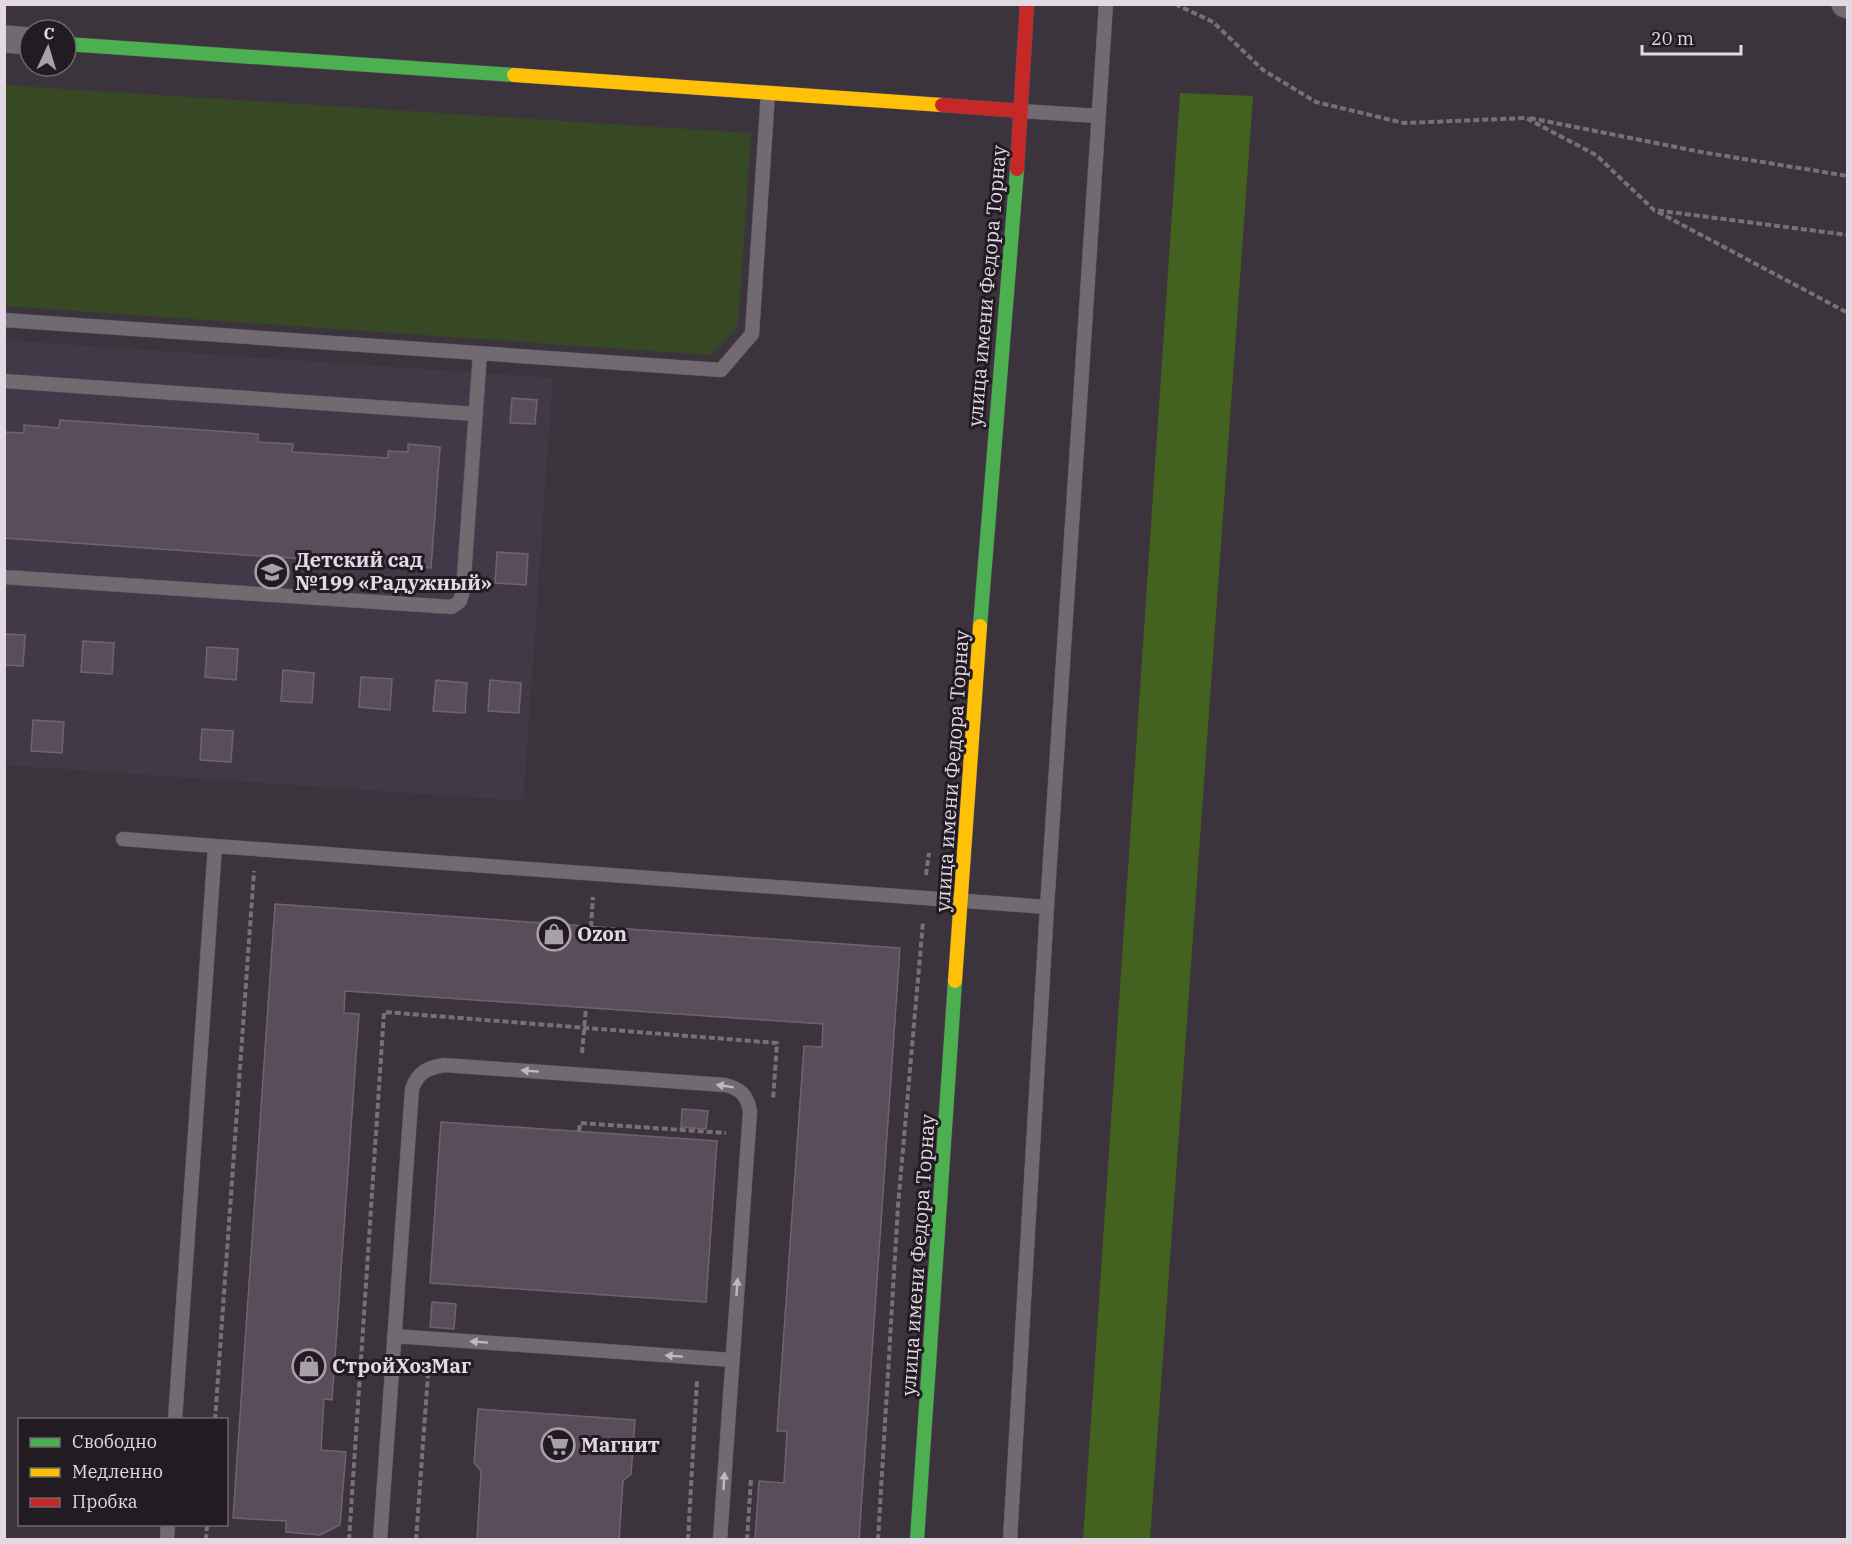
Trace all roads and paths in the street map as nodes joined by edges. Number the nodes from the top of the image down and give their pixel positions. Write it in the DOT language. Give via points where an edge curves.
graph roads {
  1 [pos="1027,4"];
  2 [pos="1106,4"];
  3 [pos="1174,4"];
  4 [pos="78,45"];
  5 [pos="768,93"];
  6 [pos="1021,111"];
  7 [pos="1098,116"];
  8 [pos="1526,117"];
  9 [pos="1848,176"];
  10 [pos="1654,210"];
  11 [pos="1848,235"];
  12 [pos="1848,313"];
  13 [pos="4,320"];
  14 [pos="480,353"];
  15 [pos="4,381"];
  16 [pos="476,414"];
  17 [pos="4,577"];
  18 [pos="123,839"];
  19 [pos="215,846"];
  20 [pos="266,872"];
  21 [pos="582,895"];
  22 [pos="593,896"];
  23 [pos="605,897"];
  24 [pos="963,901"];
  25 [pos="1047,907"];
  26 [pos="911,921"];
  27 [pos="591,927"];
  28 [pos="586,1008"];
  29 [pos="584,1028"];
  30 [pos="581,1075"];
  31 [pos="773,1102"];
  32 [pos="579,1131"];
  33 [pos="748,1135"];
  34 [pos="394,1336"];
  35 [pos="441,1359"];
  36 [pos="732,1360"];
  37 [pos="697,1376"];
  38 [pos="175,1418"];
  39 [pos="215,1418"];
  40 [pos="751,1468"];
  41 [pos="350,1539"];
  42 [pos="380,1539"];
  43 [pos="416,1539"];
  44 [pos="688,1539"];
  45 [pos="720,1539"];
  46 [pos="747,1539"];
  47 [pos="878,1539"];
  48 [pos="917,1539"];
  49 [pos="1010,1539"];
  1 -- 6 [label="street, улица имени Федора Торнау"];
  2 -- 7 [label="lane"];
  3 -- 8 [label="path" via="1213,22 1263,70 1316,102 1404,123"];
  4 -- 5 [label="street"];
  5 -- 6 [label="street"];
  5 -- 14 [label="lane" via="752,334 721,370"];
  6 -- 7 [label="lane"];
  6 -- 24 [label="street, улица имени Федора Торнау" via="991,465"];
  7 -- 25 [label="lane"];
  8 -- 9 [label="path"];
  8 -- 10 [label="path" via="1596,155"];
  10 -- 11 [label="path"];
  10 -- 12 [label="path"];
  13 -- 14 [label="lane"];
  14 -- 16 [label="lane"];
  15 -- 16 [label="lane"];
  16 -- 17 [label="lane" via="463,591 460,601 452,607"];
  18 -- 19 [label="lane"];
  19 -- 24 [label="lane"];
  19 -- 38 [label="lane"];
  20 -- 39 [label="path" via="254,871"];
  21 -- 22 [label="path"];
  22 -- 23 [label="path"];
  22 -- 27 [label="path"];
  24 -- 25 [label="lane"];
  24 -- 48 [label="street, улица имени Федора Торнау"];
  25 -- 49 [label="lane"];
  26 -- 47 [label="path" via="923,922 898,1206"];
  28 -- 29 [label="path"];
  29 -- 30 [label="path"];
  29 -- 31 [label="path" via="777,1042"];
  29 -- 41 [label="path" via="384,1012"];
  33 -- 30 [label="lane, one-way" via="748,1100 739,1089"];
  30 -- 34 [label="lane, one-way" via="444,1065 428,1068 416,1078 412,1089"];
  32 -- 33 [label="path" via="580,1123"];
  36 -- 33 [label="lane, one-way"];
  36 -- 34 [label="lane, one-way"];
  34 -- 42 [label="lane"];
  35 -- 43 [label="path" via="429,1358"];
  45 -- 36 [label="lane, one-way"];
  37 -- 44 [label="path"];
  40 -- 46 [label="path"];
}
